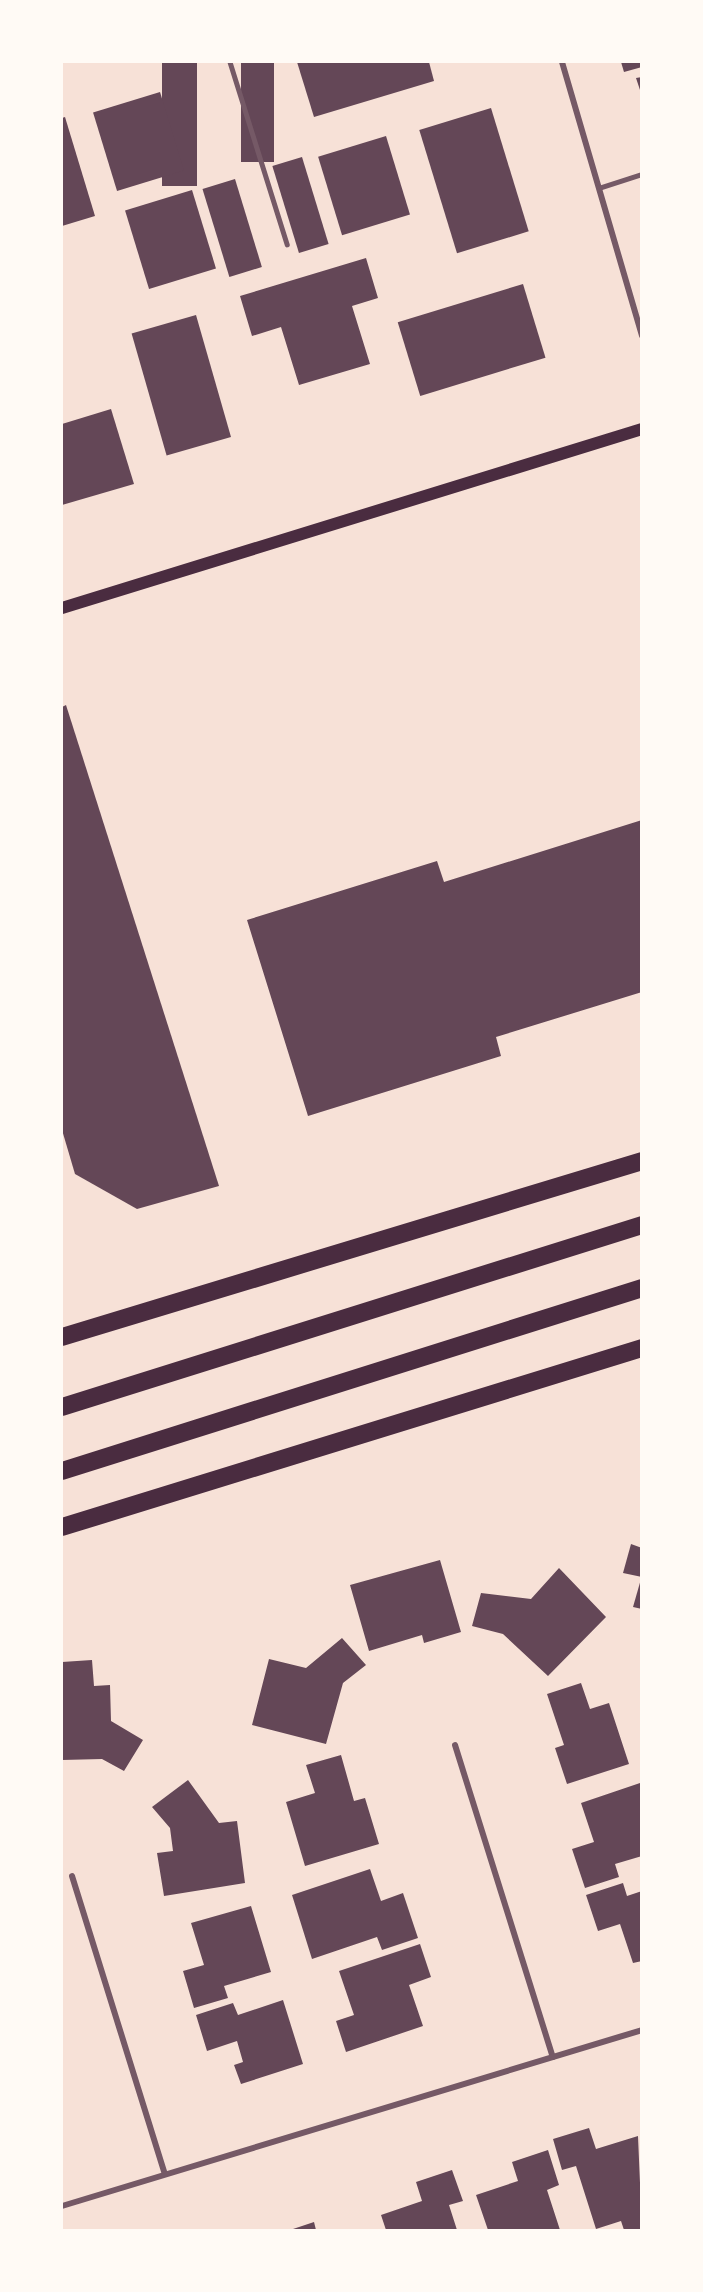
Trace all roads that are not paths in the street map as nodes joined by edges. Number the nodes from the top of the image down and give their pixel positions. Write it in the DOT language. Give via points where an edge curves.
graph roads {
  1 [pos="230,62"];
  2 [pos="562,62"];
  3 [pos="642,174"];
  4 [pos="599,188"];
  5 [pos="286,244"];
  6 [pos="642,336"];
  7 [pos="642,429"];
  8 [pos="62,608"];
  9 [pos="642,1161"];
  10 [pos="642,1225"];
  11 [pos="642,1288"];
  12 [pos="62,1337"];
  13 [pos="642,1348"];
  14 [pos="62,1407"];
  15 [pos="62,1471"];
  16 [pos="62,1527"];
  17 [pos="455,1745"];
  18 [pos="72,1876"];
  19 [pos="642,2030"];
  20 [pos="553,2057"];
  21 [pos="165,2174"];
  22 [pos="62,2206"];
  1 -- 5 [label="lane"];
  2 -- 4 [label="street"];
  3 -- 4 [label="lane"];
  4 -- 6 [label="street"];
  7 -- 8 [label="main road"];
  9 -- 12 [label="highway"];
  10 -- 14 [label="highway"];
  11 -- 15 [label="highway"];
  13 -- 16 [label="highway"];
  17 -- 20 [label="street"];
  18 -- 21 [label="street"];
  19 -- 20 [label="street"];
  20 -- 21 [label="street"];
  21 -- 22 [label="street"];
}
